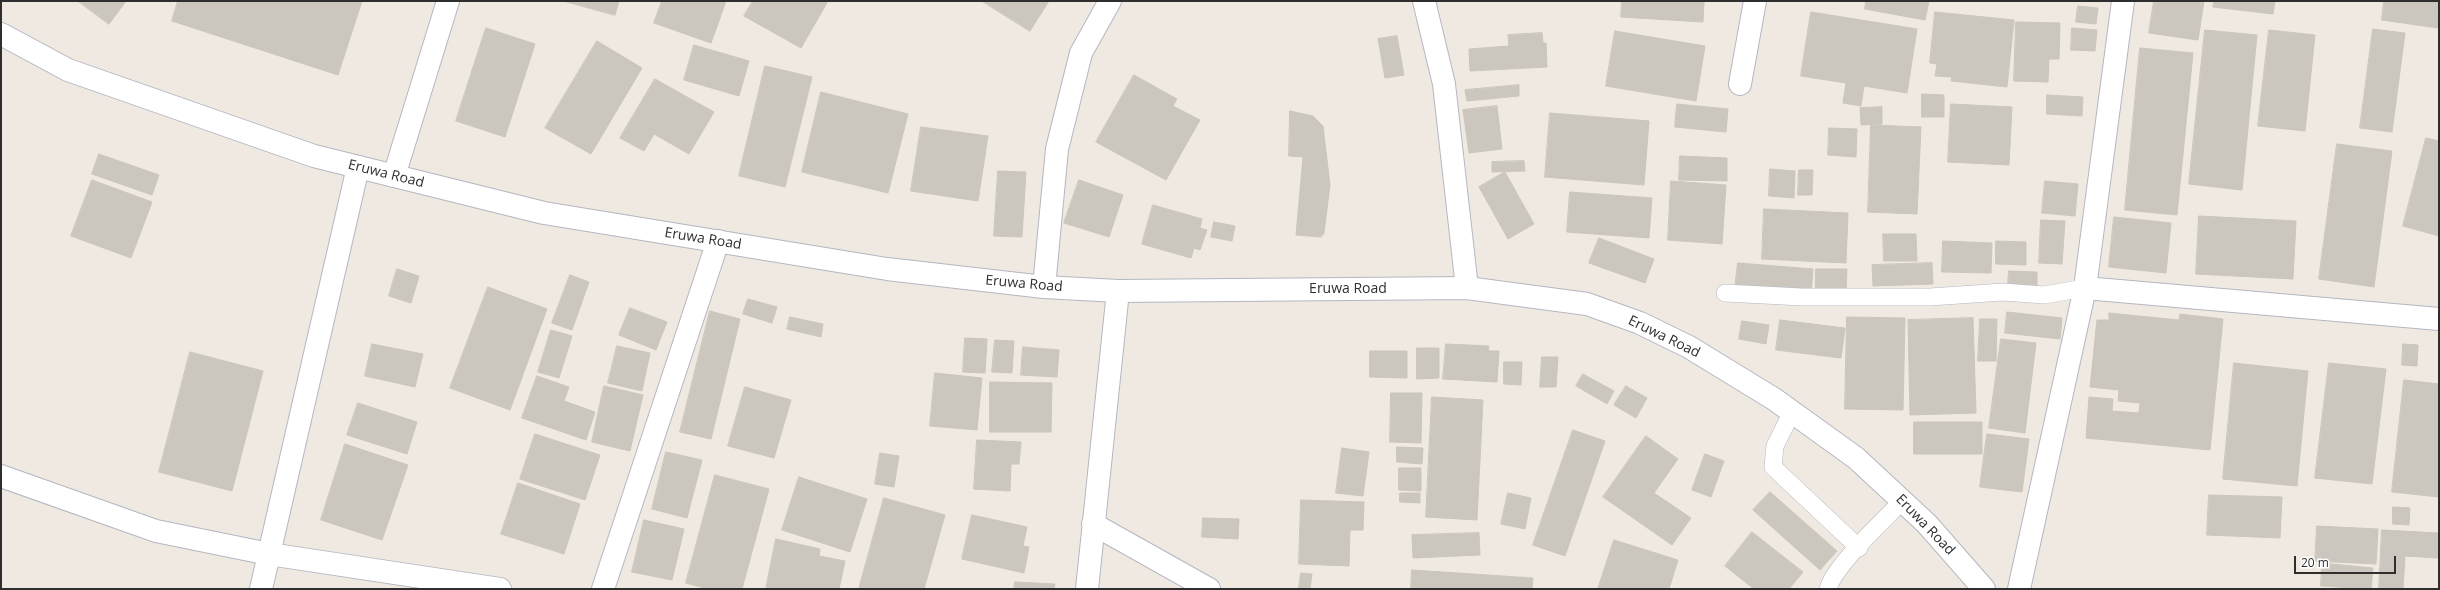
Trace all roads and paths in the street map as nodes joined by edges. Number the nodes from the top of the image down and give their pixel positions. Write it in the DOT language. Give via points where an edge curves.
graph roads {
  1 [pos="448,1"];
  2 [pos="1110,1"];
  3 [pos="1424,1"];
  4 [pos="1756,1"];
  5 [pos="2123,1"];
  6 [pos="1,34"];
  7 [pos="1740,84"];
  8 [pos="358,167"];
  9 [pos="394,176"];
  10 [pos="718,241"];
  11 [pos="1044,287"];
  12 [pos="1467,288"];
  13 [pos="2085,288"];
  14 [pos="1118,291"];
  15 [pos="1725,293"];
  16 [pos="2439,319"];
  17 [pos="1792,412"];
  18 [pos="1,476"];
  19 [pos="1902,501"];
  20 [pos="1093,524"];
  21 [pos="1859,548"];
  22 [pos="269,554"];
  23 [pos="261,589"];
  24 [pos="500,589"];
  25 [pos="603,589"];
  26 [pos="1087,589"];
  27 [pos="1209,589"];
  28 [pos="1828,589"];
  29 [pos="1984,589"];
  30 [pos="2019,589"];
  1 -- 9 [label="street"];
  2 -- 11 [label="street" via="1081,53 1057,149"];
  3 -- 12 [label="street" via="1444,84"];
  4 -- 7 [label="street"];
  5 -- 13 [label="street"];
  6 -- 8 [label="street, Eruwa Road" via="68,70 314,156"];
  8 -- 9 [label="street, Eruwa Road"];
  8 -- 22 [label="street"];
  9 -- 10 [label="street, Eruwa Road" via="544,213"];
  10 -- 11 [label="street, Eruwa Road" via="887,269"];
  10 -- 25 [label="street"];
  11 -- 14 [label="street, Eruwa Road"];
  12 -- 14 [label="street, Eruwa Road"];
  12 -- 17 [label="street, Eruwa Road" via="1587,304 1640,323 1689,347"];
  13 -- 15 [label="lane" via="2044,295 2002,292 1930,297 1802,297"];
  13 -- 16 [label="street"];
  13 -- 30 [label="street"];
  14 -- 20 [label="street"];
  17 -- 19 [label="street, Eruwa Road" via="1856,458"];
  17 -- 21 [label="lane" via="1775,446 1773,467"];
  18 -- 22 [label="street" via="156,531"];
  19 -- 21 [label="lane"];
  19 -- 29 [label="street, Eruwa Road" via="1927,524"];
  20 -- 26 [label="street"];
  20 -- 27 [label="street"];
  21 -- 28 [label="lane" via="1830,581"];
  22 -- 23 [label="street"];
  22 -- 24 [label="street"];
}
